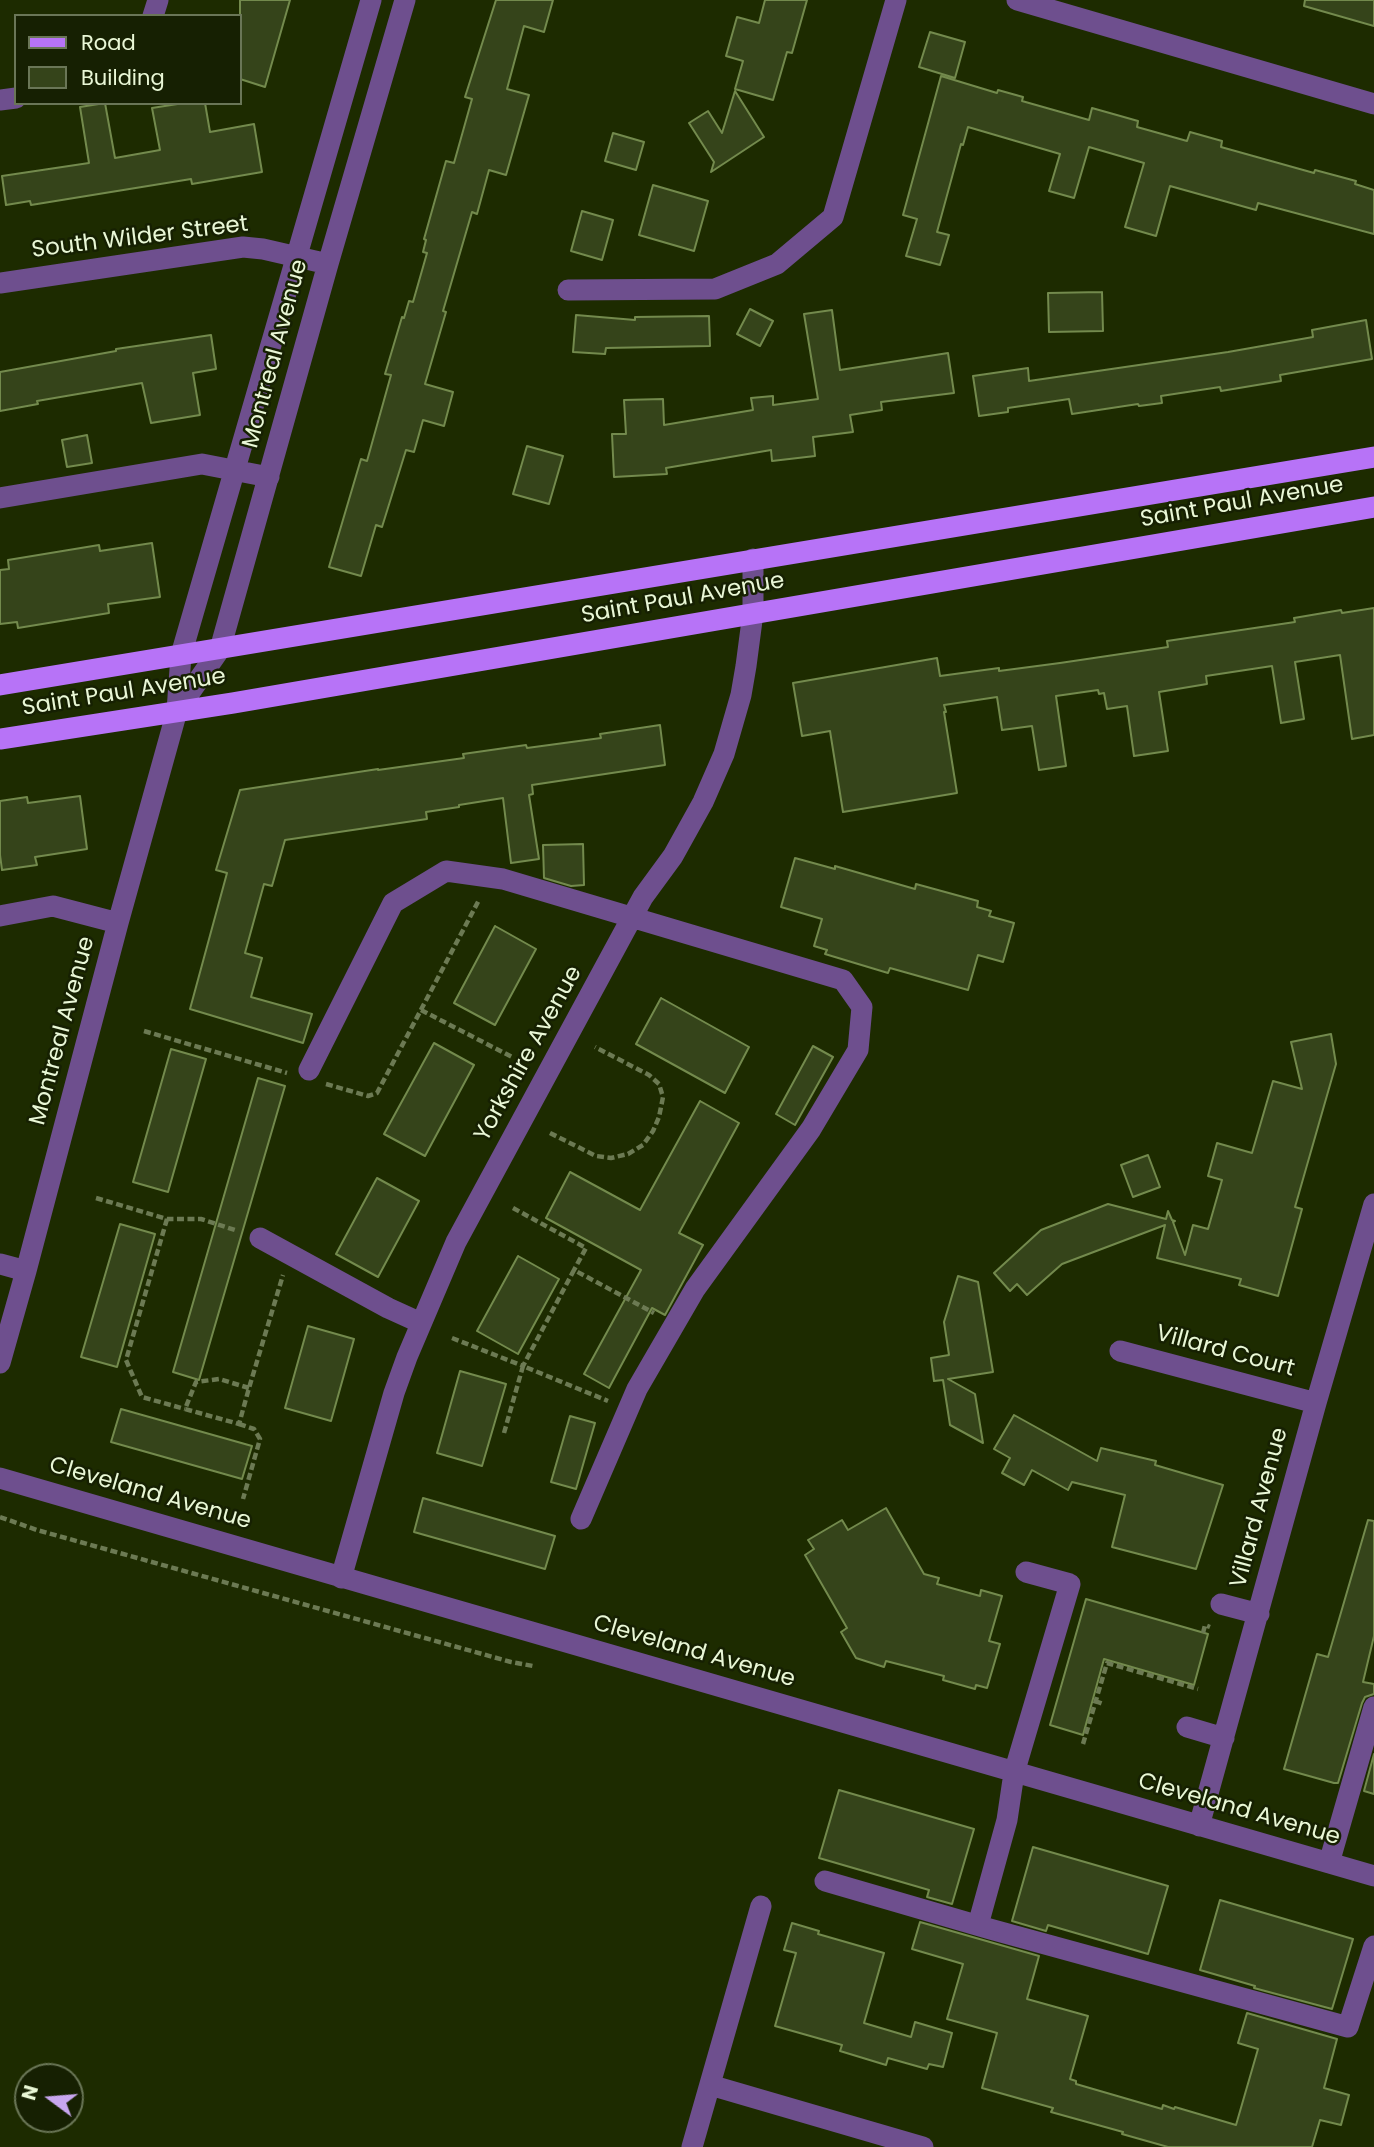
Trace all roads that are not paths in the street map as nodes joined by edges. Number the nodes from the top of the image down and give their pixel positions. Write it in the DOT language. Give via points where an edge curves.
graph roads {
  1 [pos="371,0"];
  2 [pos="405,0"];
  3 [pos="896,0"];
  4 [pos="1017,0"];
  5 [pos="1374,104"];
  6 [pos="296,256"];
  7 [pos="328,264"];
  8 [pos="0,283"];
  9 [pos="568,290"];
  10 [pos="1374,457"];
  11 [pos="235,469"];
  12 [pos="269,477"];
  13 [pos="0,498"];
  14 [pos="1374,507"];
  15 [pos="752,559"];
  16 [pos="753,613"];
  17 [pos="220,649"];
  18 [pos="181,655"];
  19 [pos="0,685"];
  20 [pos="177,711"];
  21 [pos="0,739"];
  22 [pos="0,916"];
  23 [pos="633,917"];
  24 [pos="118,923"];
  25 [pos="307,1076"];
  26 [pos="1374,1204"];
  27 [pos="260,1238"];
  28 [pos="0,1264"];
  29 [pos="26,1271"];
  30 [pos="421,1323"];
  31 [pos="1120,1351"];
  32 [pos="0,1363"];
  33 [pos="1316,1404"];
  34 [pos="0,1478"];
  35 [pos="581,1519"];
  36 [pos="1026,1572"];
  37 [pos="341,1578"];
  38 [pos="1222,1604"];
  39 [pos="1259,1614"];
  40 [pos="1373,1715"];
  41 [pos="1187,1727"];
  42 [pos="1224,1738"];
  43 [pos="1014,1773"];
  44 [pos="1199,1826"];
  45 [pos="1329,1863"];
  46 [pos="1374,1876"];
  47 [pos="825,1881"];
  48 [pos="761,1906"];
  49 [pos="978,1925"];
  50 [pos="1374,1945"];
  51 [pos="710,2085"];
  52 [pos="692,2147"];
  53 [pos="923,2147"];
  1 -- 6 [label="street, Montreal Avenue"];
  2 -- 7 [label="street, Montreal Avenue"];
  3 -- 9 [label="street" via="833,217 777,264 715,289"];
  4 -- 5 [label="street"];
  6 -- 7 [label="street, South Wilder Street"];
  6 -- 8 [label="street, South Wilder Street" via="243,247"];
  6 -- 11 [label="street, Montreal Avenue"];
  7 -- 12 [label="street, Montreal Avenue"];
  10 -- 15 [label="main road, Saint Paul Avenue"];
  11 -- 12 [label="street"];
  11 -- 13 [label="street" via="202,464"];
  11 -- 18 [label="street, Montreal Avenue"];
  12 -- 17 [label="street, Montreal Avenue"];
  14 -- 16 [label="main road, Saint Paul Avenue"];
  15 -- 16 [label="street, Yorkshire Avenue"];
  15 -- 17 [label="main road, Saint Paul Avenue"];
  16 -- 20 [label="main road, Saint Paul Avenue"];
  16 -- 23 [label="street, Yorkshire Avenue" via="741,695 724,754 698,813"];
  17 -- 18 [label="main road, Saint Paul Avenue"];
  17 -- 20 [label="street, Montreal Avenue"];
  18 -- 19 [label="main road, Saint Paul Avenue"];
  18 -- 20 [label="street, Montreal Avenue"];
  20 -- 21 [label="main road, Saint Paul Avenue"];
  20 -- 24 [label="street, Montreal Avenue"];
  22 -- 24 [label="street" via="53,906"];
  23 -- 25 [label="street" via="503,879 446,871 393,903"];
  23 -- 30 [label="street, Yorkshire Avenue" via="456,1242"];
  23 -- 35 [label="street" via="843,980 862,1007 858,1050 811,1129 695,1289 637,1389"];
  24 -- 29 [label="street, Montreal Avenue"];
  26 -- 33 [label="street, Villard Avenue"];
  27 -- 30 [label="street"];
  28 -- 29 [label="street"];
  29 -- 32 [label="street, Montreal Avenue"];
  30 -- 37 [label="street, Yorkshire Avenue" via="394,1393"];
  31 -- 33 [label="street, Villard Court"];
  33 -- 39 [label="street, Villard Avenue"];
  34 -- 37 [label="street, Cleveland Avenue"];
  36 -- 43 [label="street" via="1070,1584"];
  37 -- 43 [label="street, Cleveland Avenue"];
  38 -- 39 [label="street"];
  39 -- 42 [label="street, Villard Avenue"];
  40 -- 45 [label="street"];
  41 -- 42 [label="street"];
  42 -- 44 [label="street, Villard Avenue"];
  43 -- 44 [label="street, Cleveland Avenue"];
  43 -- 49 [label="street" via="1007,1819"];
  44 -- 45 [label="street, Cleveland Avenue"];
  45 -- 46 [label="street, Cleveland Avenue"];
  47 -- 49 [label="street"];
  48 -- 51 [label="street"];
  49 -- 50 [label="street" via="1348,2027"];
  51 -- 52 [label="street"];
  51 -- 53 [label="street"];
}
